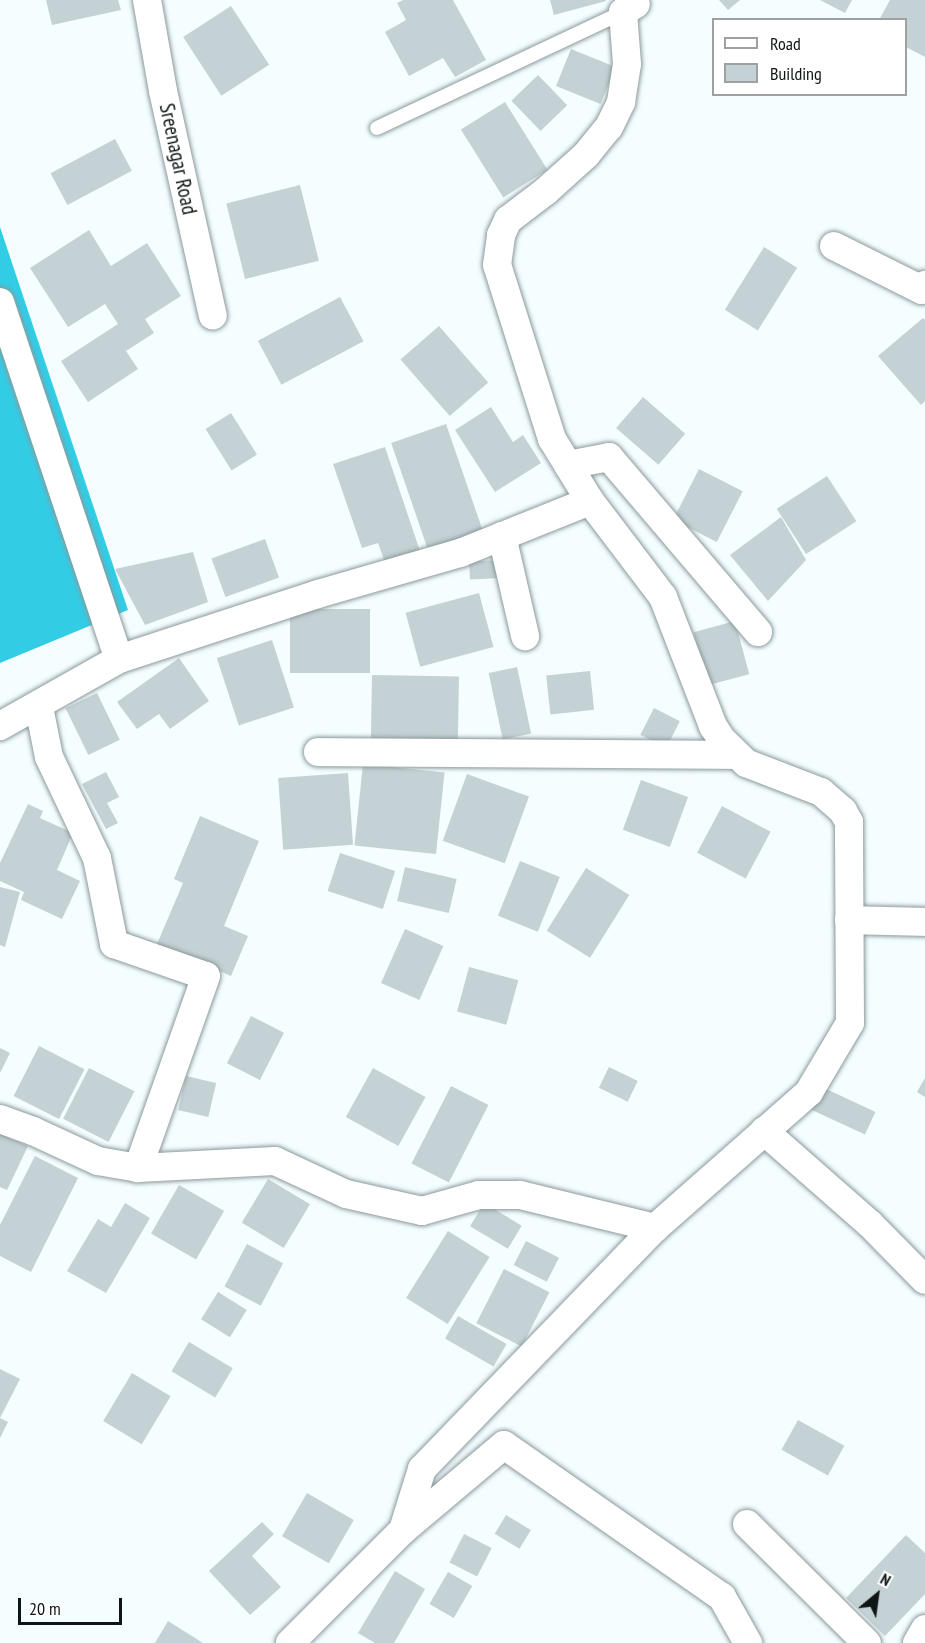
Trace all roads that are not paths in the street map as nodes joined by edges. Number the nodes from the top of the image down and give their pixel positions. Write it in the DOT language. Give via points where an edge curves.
graph roads {
  1 [pos="147,0"];
  2 [pos="634,4"];
  3 [pos="377,128"];
  4 [pos="834,246"];
  5 [pos="925,285"];
  6 [pos="0,302"];
  7 [pos="213,316"];
  8 [pos="568,465"];
  9 [pos="590,501"];
  10 [pos="502,536"];
  11 [pos="758,632"];
  12 [pos="525,636"];
  13 [pos="119,659"];
  14 [pos="39,707"];
  15 [pos="0,726"];
  16 [pos="318,752"];
  17 [pos="735,755"];
  18 [pos="849,920"];
  19 [pos="925,922"];
  20 [pos="0,1119"];
  21 [pos="764,1131"];
  22 [pos="138,1168"];
  23 [pos="655,1228"];
  24 [pos="925,1280"];
  25 [pos="747,1524"];
  26 [pos="403,1530"];
  27 [pos="925,1629"];
  28 [pos="290,1643"];
  29 [pos="748,1643"];
  30 [pos="867,1643"];
  31 [pos="917,1643"];
  1 -- 7 [label="street, Sreenagar Road"];
  2 -- 3 [label="lane"];
  2 -- 8 [label="street" via="621,102 609,128 578,162 508,220 498,250 502,283 552,439"];
  4 -- 5 [label="street" via="922,290"];
  6 -- 13 [label="street"];
  8 -- 9 [label="street"];
  8 -- 11 [label="street" via="609,457"];
  9 -- 10 [label="street"];
  9 -- 17 [label="street" via="663,597 713,726"];
  10 -- 12 [label="street"];
  10 -- 13 [label="street" via="460,553"];
  13 -- 14 [label="street"];
  14 -- 15 [label="street"];
  14 -- 22 [label="street" via="49,757 97,858 114,944 206,976"];
  16 -- 17 [label="street"];
  17 -- 18 [label="street" via="758,769 821,792 843,811 849,822"];
  18 -- 19 [label="street"];
  18 -- 21 [label="street" via="849,1023 809,1092"];
  20 -- 22 [label="street" via="98,1161"];
  21 -- 23 [label="street"];
  21 -- 24 [label="street" via="870,1224"];
  22 -- 23 [label="street" via="275,1161 346,1194 422,1211 478,1196 520,1195"];
  23 -- 26 [label="street" via="422,1469"];
  25 -- 30 [label="street"];
  26 -- 28 [label="street"];
  26 -- 29 [label="street" via="504,1445 722,1598"];
  27 -- 31 [label="street"];
}
